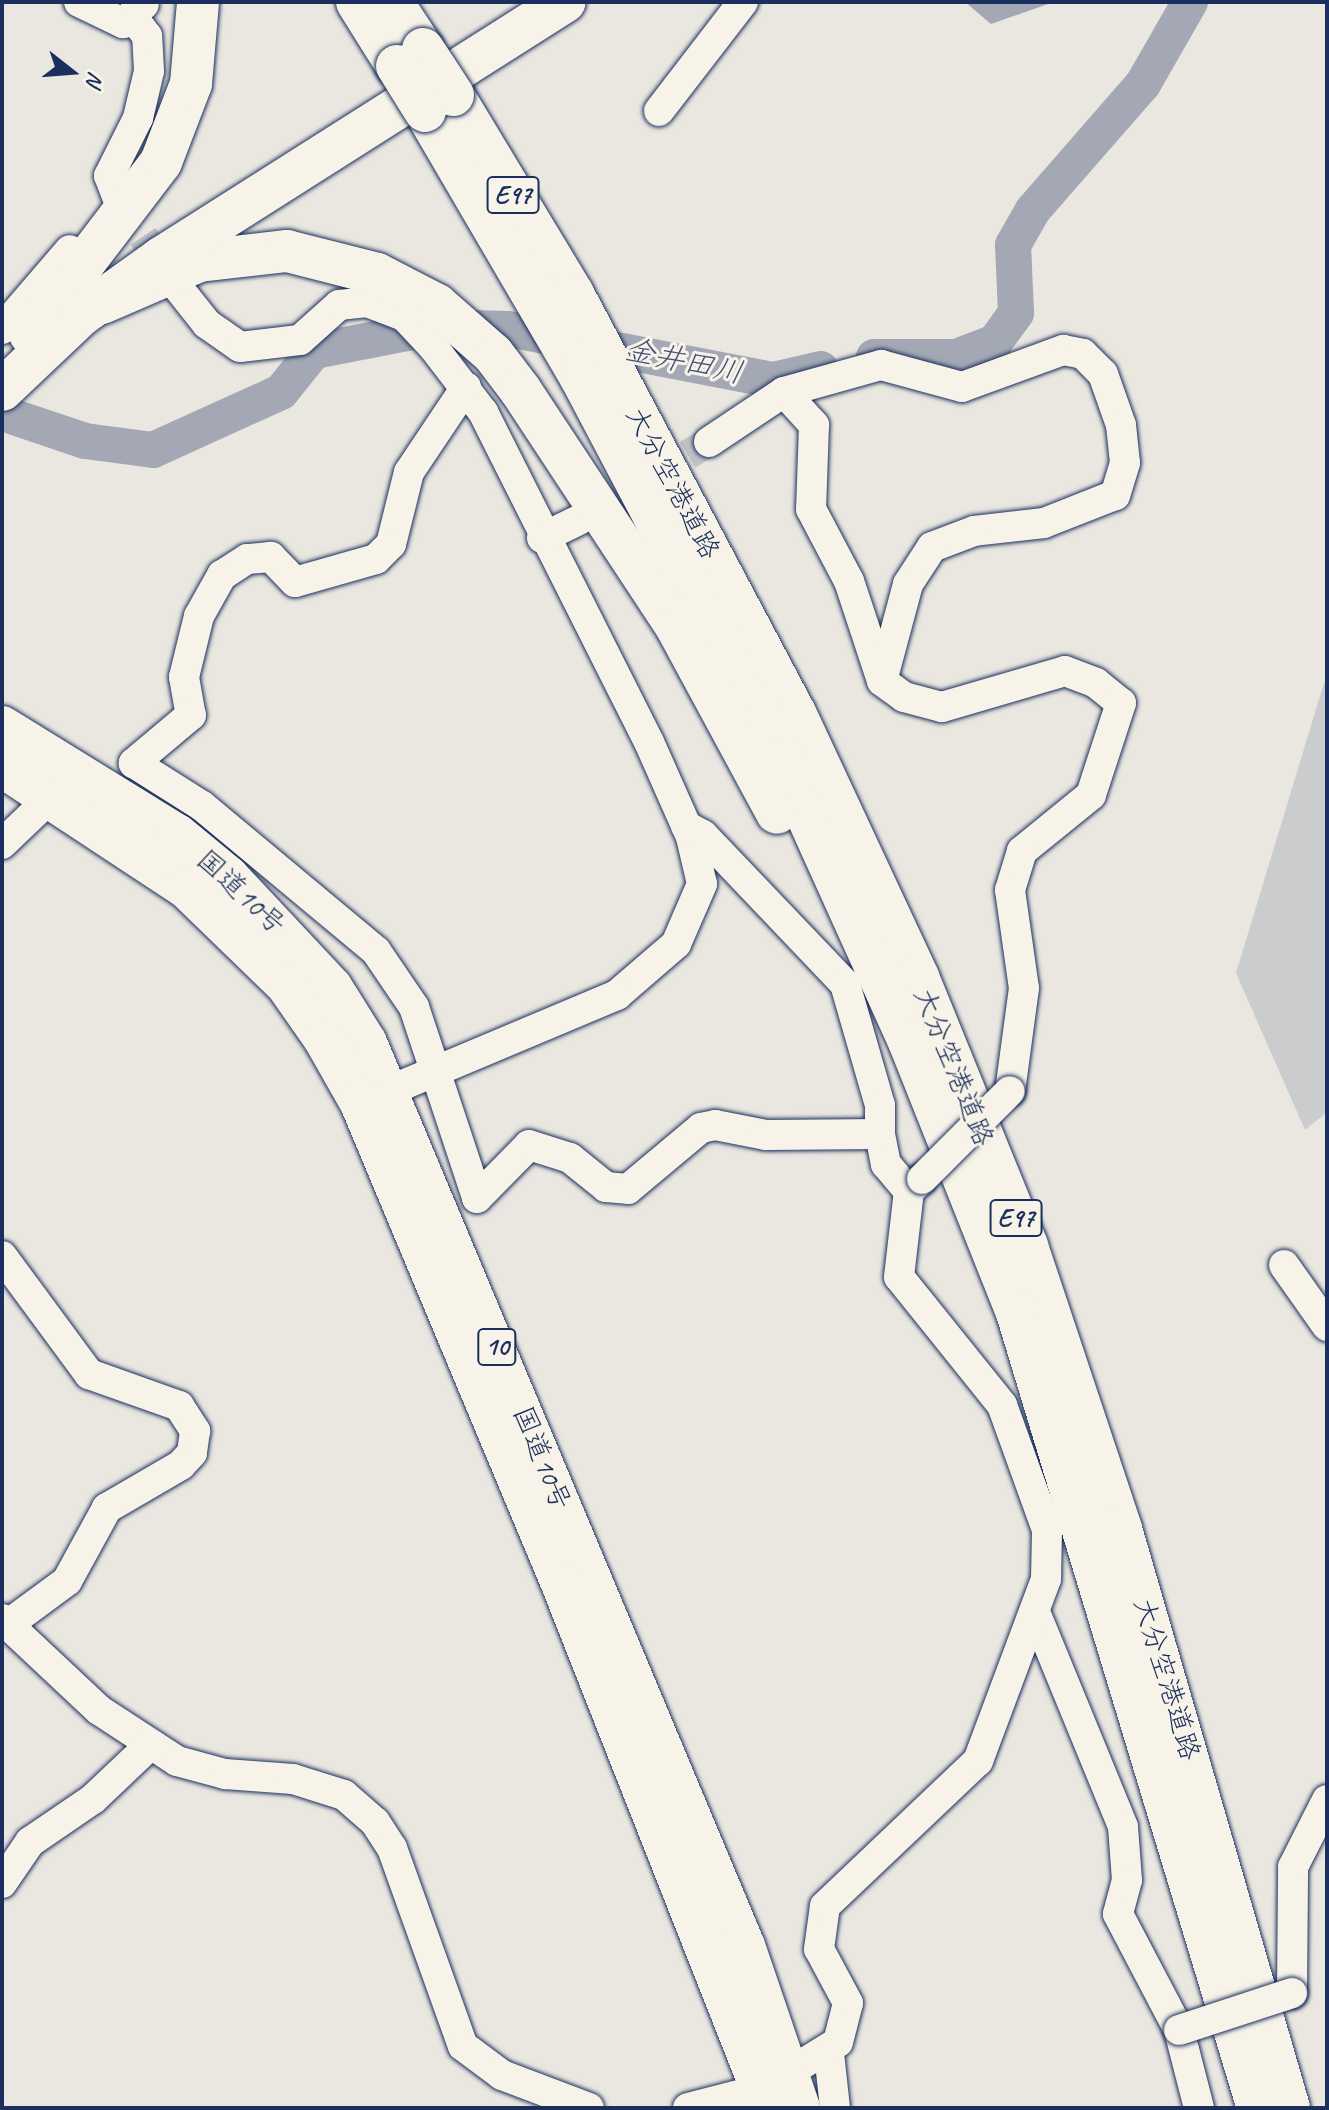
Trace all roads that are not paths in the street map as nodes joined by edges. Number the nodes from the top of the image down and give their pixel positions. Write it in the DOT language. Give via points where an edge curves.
graph roads {
  1 [pos="79,2"];
  2 [pos="198,2"];
  3 [pos="357,2"];
  4 [pos="392,2"];
  5 [pos="414,2"];
  6 [pos="530,2"];
  7 [pos="565,2"];
  8 [pos="743,2"];
  9 [pos="139,10"];
  10 [pos="419,52"];
  11 [pos="659,111"];
  12 [pos="172,280"];
  13 [pos="102,303"];
  14 [pos="421,311"];
  15 [pos="8,361"];
  16 [pos="599,377"];
  17 [pos="466,387"];
  18 [pos="784,392"];
  19 [pos="709,442"];
  20 [pos="579,520"];
  21 [pos="542,538"];
  22 [pos="882,681"];
  23 [pos="2,727"];
  24 [pos="2,766"];
  25 [pos="50,798"];
  26 [pos="686,826"];
  27 [pos="2,844"];
  28 [pos="324,903"];
  29 [pos="269,942"];
  30 [pos="438,1068"];
  31 [pos="376,1096"];
  32 [pos="880,1134"];
  33 [pos="916,1185"];
  34 [pos="2,1256"];
  35 [pos="1284,1265"];
  36 [pos="1018,1316"];
  37 [pos="1327,1326"];
  38 [pos="1035,1612"];
  39 [pos="6,1621"];
  40 [pos="150,1745"];
  41 [pos="1327,1800"];
  42 [pos="2,1883"];
  43 [pos="1179,2030"];
  44 [pos="829,2053"];
  45 [pos="781,2095"];
  46 [pos="589,2108"];
  47 [pos="688,2108"];
  48 [pos="835,2108"];
  49 [pos="1199,2108"];
  50 [pos="1258,2108"];
  51 [pos="1289,2108"];
  1 -- 9 [label="street" via="123,23"];
  2 -- 15 [label="highway" via="191,84 161,162"];
  3 -- 10 [label="highway, E97"];
  4 -- 10 [label="highway, E97"];
  5 -- 10 [label="highway"];
  6 -- 15 [label="highway" via="105,278"];
  7 -- 13 [label="highway" via="161,258"];
  8 -- 11 [label="street"];
  9 -- 15 [label="street" via="149,71 138,118 109,176 116,195"];
  10 -- 16 [label="highway, 大分空港道路 / E97, bridge"];
  12 -- 14 [label="street" via="223,339 256,350 300,340 348,302"];
  13 -- 14 [label="highway" via="199,261 287,251 377,274"];
  13 -- 15 [label="highway"];
  14 -- 17 [label="street" via="434,348"];
  14 -- 36 [label="highway" via="493,354 685,642 856,966"];
  16 -- 36 [label="highway, 大分空港道路 / E97" via="910,1044"];
  16 -- 51 [label="highway, 大分空港道路 / E97" via="795,713 918,977 1027,1246 1206,1807"];
  17 -- 21 [label="street"];
  17 -- 28 [label="street" via="409,472 391,544 376,559 295,582 271,557 247,559 222,575 199,616 184,677 191,715 134,763 202,806"];
  18 -- 19 [label="street"];
  18 -- 22 [label="street" via="814,425 811,509 849,581"];
  18 -- 22 [label="street" via="881,365 962,387 1063,350 1083,354 1103,374 1113,400 1125,463 1115,495 1044,523 974,531 932,547 908,584"];
  20 -- 21 [label="street"];
  21 -- 26 [label="street"];
  22 -- 33 [label="street, bridge" via="904,697 942,707 1065,671 1096,683 1121,703 1091,795 1022,851 1010,890 1024,988 1010,1091"];
  23 -- 29 [label="highway, 国道10号 / 10" via="177,835"];
  24 -- 25 [label="highway, 国道10号 / 10"];
  25 -- 27 [label="street"];
  25 -- 29 [label="highway, 国道10号 / 10"];
  26 -- 30 [label="street" via="702,884 676,944 653,969 587,1011"];
  26 -- 32 [label="street" via="703,835 845,984 880,1105"];
  28 -- 29 [label="street"];
  28 -- 30 [label="street" via="376,951 414,1007"];
  29 -- 31 [label="highway, 国道10号 / 10" via="331,987"];
  30 -- 31 [label="street"];
  30 -- 32 [label="street" via="458,1152 477,1198 529,1145 570,1158 615,1190 642,1182 701,1128 766,1135"];
  31 -- 45 [label="highway, 国道10号 / 10"];
  32 -- 33 [label="street" via="886,1164"];
  33 -- 38 [label="street" via="899,1277 1002,1405 1047,1530 1046,1579"];
  34 -- 39 [label="street" via="89,1374 179,1406 195,1431 192,1453 181,1465 107,1508 67,1581"];
  35 -- 37 [label="street"];
  36 -- 50 [label="highway, 大分空港道路 / E97"];
  38 -- 43 [label="street" via="1123,1827 1127,1880 1118,1914"];
  38 -- 44 [label="street" via="978,1761 825,1906 819,1949 848,2003 842,2033"];
  39 -- 40 [label="street" via="99,1710"];
  40 -- 42 [label="street" via="93,1799 30,1842"];
  40 -- 46 [label="street" via="177,1761 225,1774 293,1779 344,1795 375,1822 392,1848 463,2046 502,2075"];
  41 -- 43 [label="street, bridge" via="1293,1867 1292,1993"];
  43 -- 49 [label="street"];
  44 -- 45 [label="street"];
  44 -- 48 [label="street"];
  45 -- 47 [label="street"];
}
